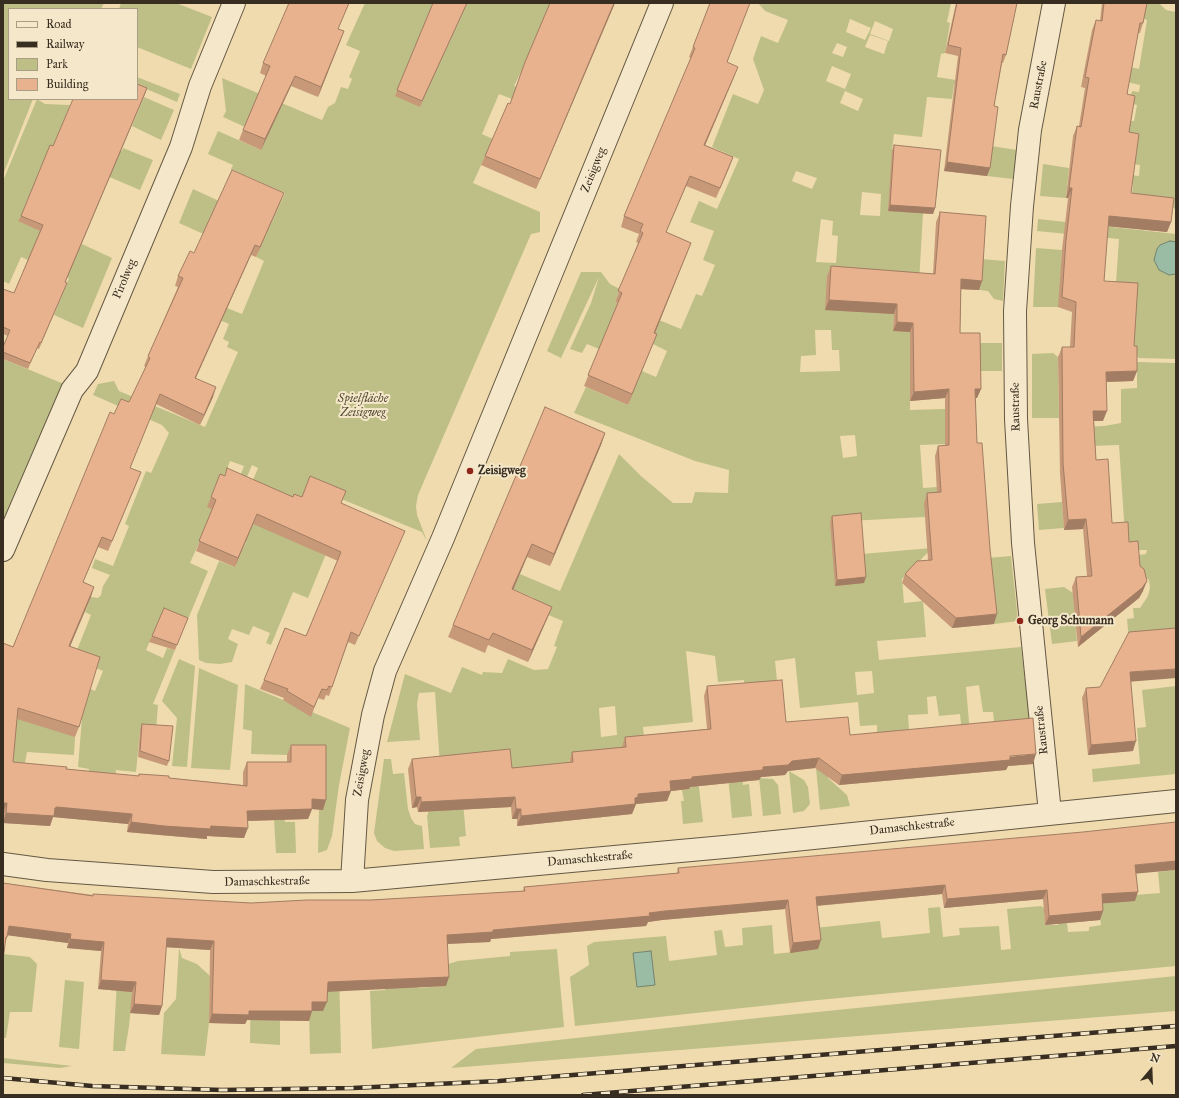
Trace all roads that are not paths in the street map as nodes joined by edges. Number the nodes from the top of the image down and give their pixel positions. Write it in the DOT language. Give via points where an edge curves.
graph roads {
  1 [pos="234,3"];
  2 [pos="662,3"];
  3 [pos="1054,3"];
  4 [pos="3,550"];
  5 [pos="1176,801"];
  6 [pos="1050,813"];
  7 [pos="3,864"];
  8 [pos="352,881"];
  1 -- 4 [label="street, Pirolweg" via="200,86 181,147 90,364 72,390"];
  2 -- 8 [label="street, Zeisigweg" via="386,671 373,715 361,775 354,832"];
  3 -- 6 [label="street, Raustraße" via="1030,130 1015,311 1016,419 1023,543"];
  5 -- 6 [label="street, Damaschkestraße"];
  6 -- 8 [label="street, Damaschkestraße" via="735,846"];
  7 -- 8 [label="street, Damaschkestraße" via="47,870 213,882"];
}
